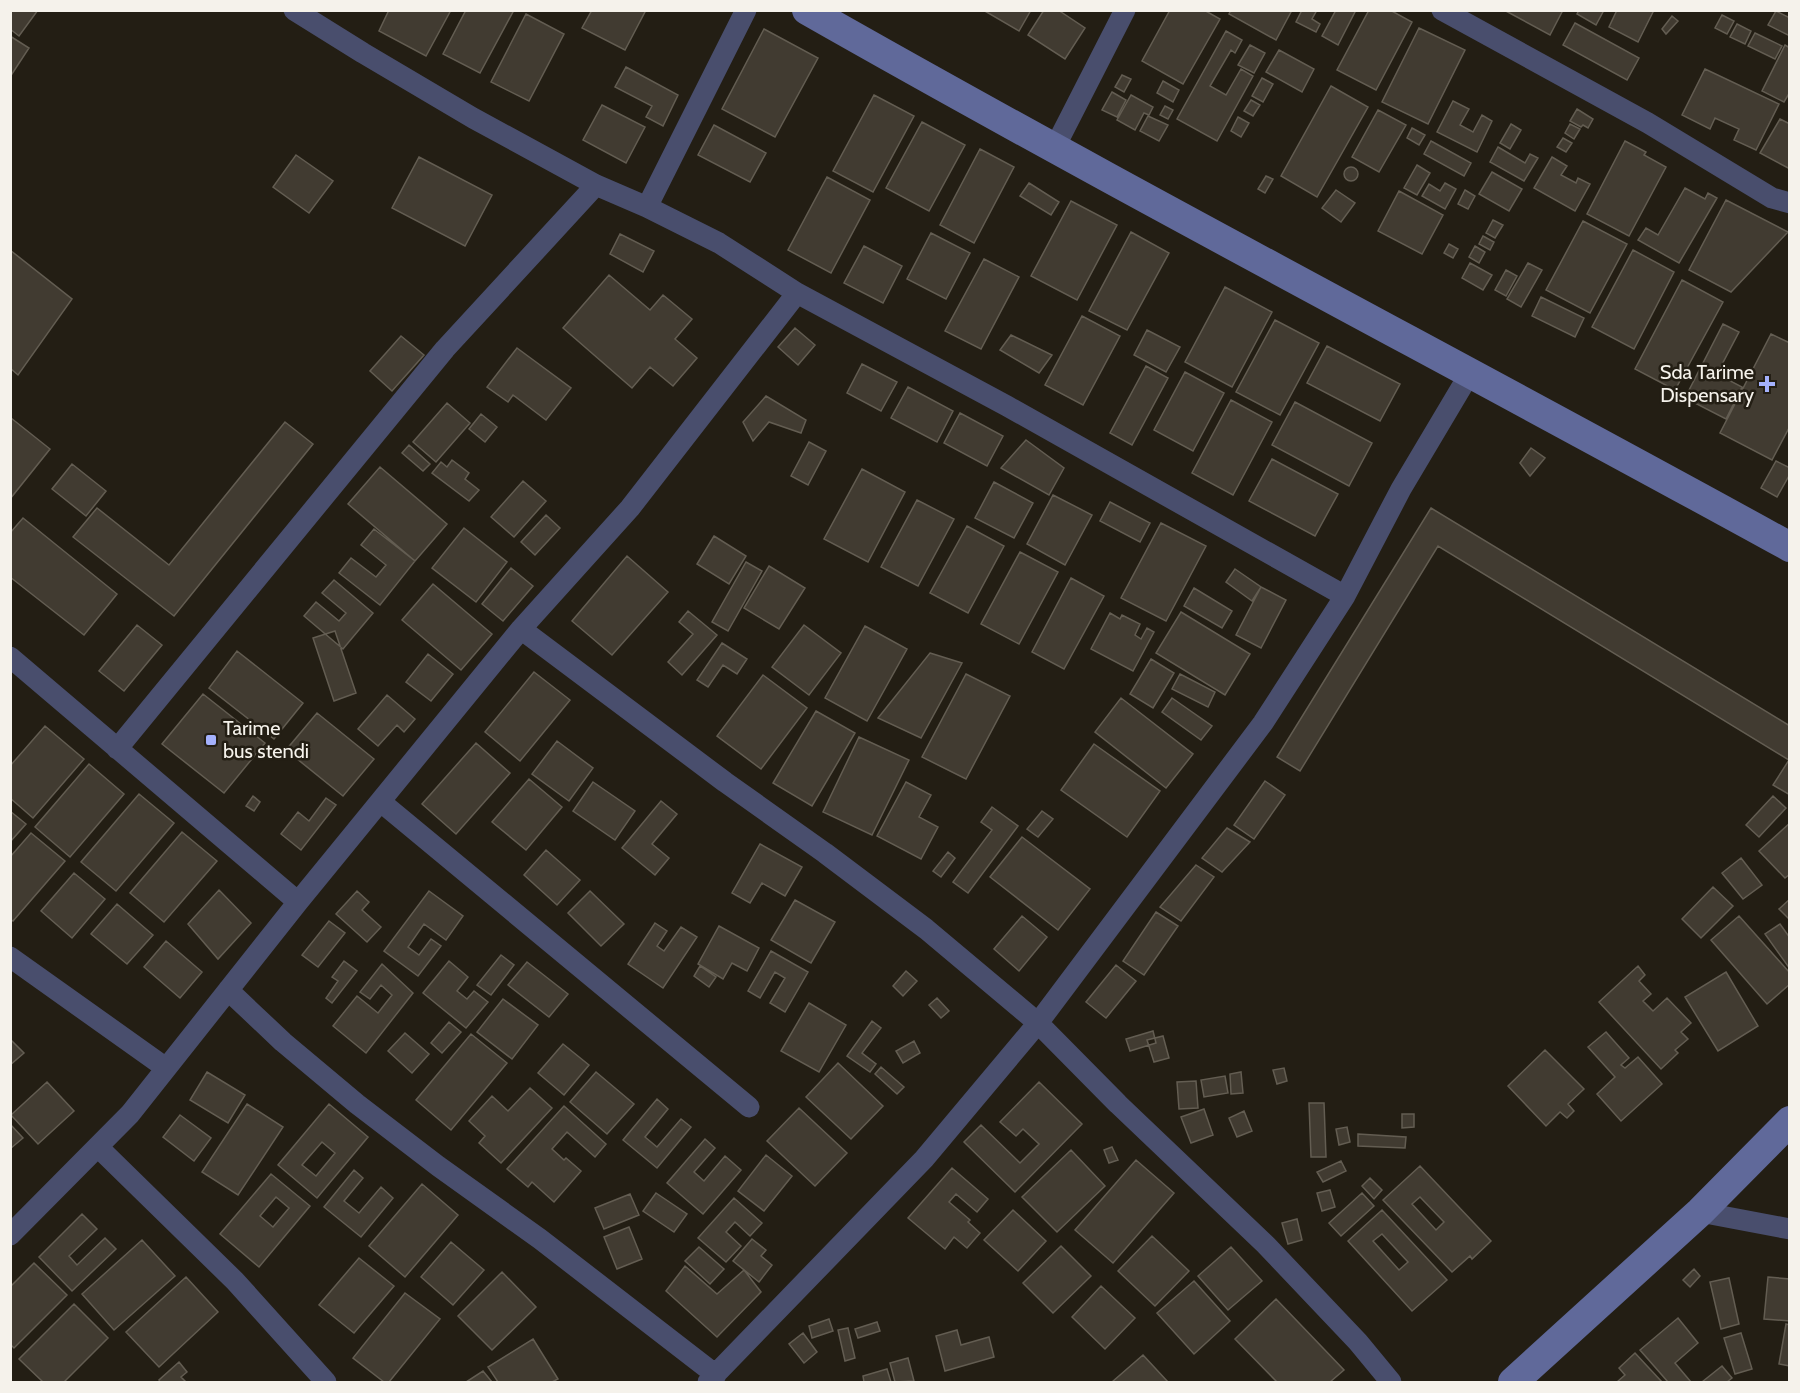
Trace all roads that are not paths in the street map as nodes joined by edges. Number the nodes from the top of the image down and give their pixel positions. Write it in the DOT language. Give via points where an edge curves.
graph roads {
  1 [pos="294,10"];
  2 [pos="746,10"];
  3 [pos="807,10"];
  4 [pos="1125,10"];
  5 [pos="1442,10"];
  6 [pos="1054,147"];
  7 [pos="596,185"];
  8 [pos="1790,203"];
  9 [pos="647,207"];
  10 [pos="797,293"];
  11 [pos="1470,373"];
  12 [pos="1790,547"];
  13 [pos="1345,596"];
  14 [pos="521,629"];
  15 [pos="10,657"];
  16 [pos="117,749"];
  17 [pos="381,802"];
  18 [pos="298,902"];
  19 [pos="10,957"];
  20 [pos="228,990"];
  21 [pos="1038,1023"];
  22 [pos="166,1068"];
  23 [pos="749,1107"];
  24 [pos="1790,1121"];
  25 [pos="98,1147"];
  26 [pos="1700,1212"];
  27 [pos="1790,1229"];
  28 [pos="10,1235"];
  29 [pos="712,1379"];
  30 [pos="326,1383"];
  31 [pos="1391,1383"];
  32 [pos="1513,1383"];
  1 -- 7 [label="street" via="473,118"];
  2 -- 9 [label="street"];
  3 -- 6 [label="main road"];
  4 -- 6 [label="street"];
  5 -- 8 [label="street" via="1648,123 1772,198"];
  6 -- 11 [label="main road"];
  7 -- 9 [label="street"];
  7 -- 16 [label="street" via="446,349"];
  9 -- 10 [label="street" via="719,243"];
  10 -- 13 [label="street"];
  10 -- 14 [label="street" via="630,508"];
  11 -- 12 [label="main road"];
  11 -- 13 [label="street" via="1401,489"];
  13 -- 21 [label="street" via="1263,723"];
  14 -- 17 [label="street"];
  14 -- 21 [label="street" via="926,929"];
  15 -- 16 [label="street"];
  16 -- 18 [label="street"];
  17 -- 18 [label="street"];
  17 -- 23 [label="street"];
  18 -- 20 [label="street"];
  19 -- 22 [label="street"];
  20 -- 22 [label="street"];
  20 -- 29 [label="street" via="357,1104 540,1239"];
  21 -- 29 [label="street" via="924,1159"];
  21 -- 31 [label="street" via="1266,1245 1358,1342"];
  22 -- 25 [label="street"];
  24 -- 26 [label="main road"];
  25 -- 28 [label="street"];
  25 -- 30 [label="street" via="235,1281"];
  26 -- 27 [label="street"];
  26 -- 32 [label="main road"];
}
